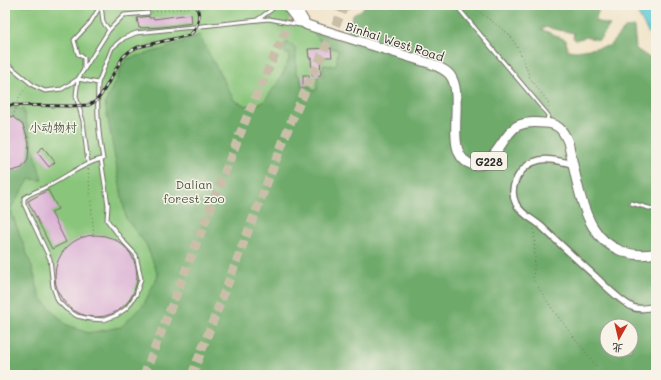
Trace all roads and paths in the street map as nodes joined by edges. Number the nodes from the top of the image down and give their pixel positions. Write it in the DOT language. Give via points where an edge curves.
graph roads {
  1 [pos="101,5"];
  2 [pos="196,5"];
  3 [pos="275,5"];
  4 [pos="286,5"];
  5 [pos="294,5"];
  6 [pos="321,5"];
  7 [pos="342,5"];
  8 [pos="362,5"];
  9 [pos="451,5"];
  10 [pos="470,5"];
  11 [pos="345,9"];
  12 [pos="148,13"];
  13 [pos="256,20"];
  14 [pos="307,25"];
  15 [pos="109,30"];
  16 [pos="5,64"];
  17 [pos="84,70"];
  18 [pos="78,78"];
  19 [pos="30,83"];
  20 [pos="98,83"];
  21 [pos="13,117"];
  22 [pos="548,119"];
  23 [pos="103,159"];
  24 [pos="88,163"];
  25 [pos="573,164"];
  26 [pos="631,203"];
  27 [pos="656,210"];
  28 [pos="533,220"];
  29 [pos="94,236"];
  30 [pos="656,253"];
  31 [pos="656,306"];
  32 [pos="603,375"];
  1 -- 15 [label="lane" via="103,22"];
  1 -- 17 [label="lane" via="90,23 74,40 78,54 84,58"];
  2 -- 12 [label="path"];
  3 -- 13 [label="lane" via="265,16"];
  4 -- 14 [label="highway, Binhai West Road / G228" via="296,18"];
  5 -- 14 [label="highway"];
  6 -- 11 [label="path" via="334,10"];
  7 -- 11 [label="path"];
  8 -- 11 [label="path"];
  9 -- 22 [label="lane" via="464,14"];
  10 -- 22 [label="path" via="510,35 522,56 530,78 548,102"];
  12 -- 15 [label="lane" via="124,15"];
  13 -- 14 [label="lane"];
  13 -- 20 [label="lane" via="136,33 124,38 112,48"];
  14 -- 22 [label="highway, Binhai West Road / G228" via="445,70 455,88 457,147 461,159 466,162 477,165 486,163 518,126"];
  15 -- 17 [label="lane"];
  16 -- 19 [label="lane"];
  17 -- 18 [label="lane"];
  18 -- 19 [label="lane" via="62,89 45,91"];
  18 -- 20 [label="lane"];
  18 -- 24 [label="lane" via="76,96 83,121"];
  19 -- 21 [label="path" via="18,99"];
  20 -- 23 [label="lane" via="96,112"];
  22 -- 25 [label="highway" via="564,133"];
  24 -- 24 [label="lane" via="101,159 108,205 107,220 136,255 141,279 136,295 127,308 104,320 77,316 58,301 53,287 50,259 24,204 24,198 30,193 50,185"];
  24 -- 29 [label="path"];
  25 -- 28 [label="street" via="540,160 527,166 518,175 513,186 514,199 520,211"];
  25 -- 30 [label="highway" via="586,210 593,228 600,236 615,248 631,254"];
  26 -- 27 [label="lane"];
  28 -- 31 [label="street" via="616,296 634,308"];
  28 -- 32 [label="path" via="533,279"];
}
